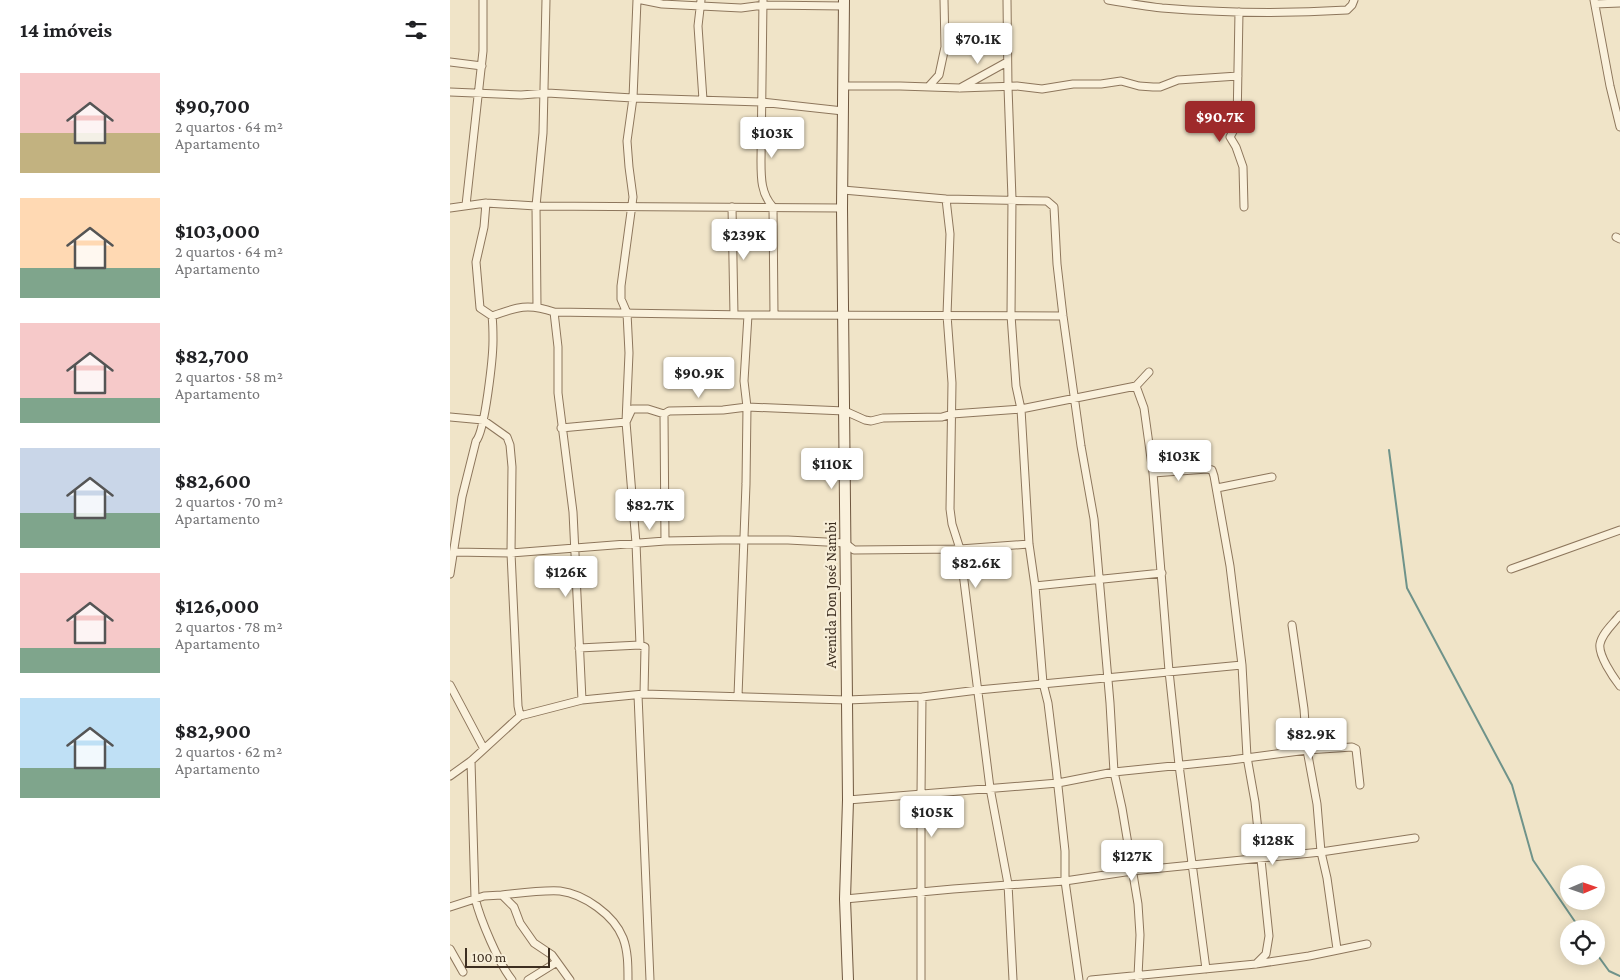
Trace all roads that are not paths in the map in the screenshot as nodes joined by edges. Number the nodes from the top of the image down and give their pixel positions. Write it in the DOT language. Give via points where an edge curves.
graph roads {
  1 [pos="484,0"];
  2 [pos="546,0"];
  3 [pos="638,0"];
  4 [pos="642,0"];
  5 [pos="944,0"];
  6 [pos="1007,0"];
  7 [pos="1108,0"];
  8 [pos="1354,0"];
  9 [pos="764,2"];
  10 [pos="1143,2"];
  11 [pos="1595,2"];
  12 [pos="701,3"];
  13 [pos="844,3"];
  14 [pos="1620,3"];
  15 [pos="1239,12"];
  16 [pos="450,62"];
  17 [pos="1007,62"];
  18 [pos="482,66"];
  19 [pos="939,75"];
  20 [pos="1238,76"];
  21 [pos="844,86"];
  22 [pos="929,86"];
  23 [pos="945,87"];
  24 [pos="1008,87"];
  25 [pos="960,88"];
  26 [pos="450,92"];
  27 [pos="478,94"];
  28 [pos="544,94"];
  29 [pos="633,98"];
  30 [pos="703,100"];
  31 [pos="761,102"];
  32 [pos="843,111"];
  33 [pos="1620,127"];
  34 [pos="843,190"];
  35 [pos="633,197"];
  36 [pos="946,199"];
  37 [pos="1012,199"];
  38 [pos="486,203"];
  39 [pos="466,206"];
  40 [pos="536,206"];
  41 [pos="632,207"];
  42 [pos="643,207"];
  43 [pos="732,207"];
  44 [pos="773,207"];
  45 [pos="1244,207"];
  46 [pos="450,208"];
  47 [pos="842,208"];
  48 [pos="537,306"];
  49 [pos="554,312"];
  50 [pos="627,313"];
  51 [pos="734,315"];
  52 [pos="748,315"];
  53 [pos="774,315"];
  54 [pos="844,315"];
  55 [pos="947,315"];
  56 [pos="1011,315"];
  57 [pos="492,316"];
  58 [pos="1063,316"];
  59 [pos="1148,372"];
  60 [pos="1136,386"];
  61 [pos="1075,398"];
  62 [pos="747,407"];
  63 [pos="1021,409"];
  64 [pos="845,411"];
  65 [pos="664,414"];
  66 [pos="952,414"];
  67 [pos="450,417"];
  68 [pos="483,420"];
  69 [pos="626,422"];
  70 [pos="561,428"];
  71 [pos="1153,473"];
  72 [pos="1272,477"];
  73 [pos="1216,488"];
  74 [pos="1620,530"];
  75 [pos="744,540"];
  76 [pos="665,541"];
  77 [pos="636,543"];
  78 [pos="845,543"];
  79 [pos="1029,544"];
  80 [pos="574,547"];
  81 [pos="960,549"];
  82 [pos="454,552"];
  83 [pos="511,553"];
  84 [pos="1511,569"];
  85 [pos="1162,572"];
  86 [pos="450,574"];
  87 [pos="1099,578"];
  88 [pos="1035,586"];
  89 [pos="1620,615"];
  90 [pos="1292,625"];
  91 [pos="640,645"];
  92 [pos="579,648"];
  93 [pos="1242,664"];
  94 [pos="1169,671"];
  95 [pos="1108,678"];
  96 [pos="1044,683"];
  97 [pos="450,685"];
  98 [pos="1620,686"];
  99 [pos="978,690"];
  100 [pos="641,694"];
  101 [pos="738,696"];
  102 [pos="922,697"];
  103 [pos="582,700"];
  104 [pos="847,700"];
  105 [pos="520,716"];
  106 [pos="484,750"];
  107 [pos="1307,750"];
  108 [pos="1247,757"];
  109 [pos="471,761"];
  110 [pos="1179,765"];
  111 [pos="1114,772"];
  112 [pos="450,776"];
  113 [pos="1058,783"];
  114 [pos="1360,786"];
  115 [pos="990,788"];
  116 [pos="921,794"];
  117 [pos="848,800"];
  118 [pos="1415,838"];
  119 [pos="1321,852"];
  120 [pos="1261,859"];
  121 [pos="1193,864"];
  122 [pos="1132,871"];
  123 [pos="1065,881"];
  124 [pos="1008,884"];
  125 [pos="921,892"];
  126 [pos="502,895"];
  127 [pos="475,898"];
  128 [pos="845,899"];
  129 [pos="450,906"];
  130 [pos="1367,944"];
  131 [pos="450,949"];
  132 [pos="1337,949"];
  133 [pos="557,962"];
  134 [pos="1256,964"];
  135 [pos="1206,969"];
  136 [pos="463,972"];
  137 [pos="1138,978"];
  138 [pos="512,980"];
  139 [pos="528,980"];
  140 [pos="570,980"];
  141 [pos="628,980"];
  142 [pos="650,980"];
  143 [pos="848,980"];
  144 [pos="921,980"];
  145 [pos="1013,980"];
  146 [pos="1079,980"];
  147 [pos="1091,980"];
  1 -- 18 [label="street"];
  2 -- 28 [label="street"];
  3 -- 29 [label="street"];
  4 -- 12 [label="street" via="662,4"];
  5 -- 19 [label="street" via="945,47"];
  6 -- 17 [label="street"];
  7 -- 10 [label="street"];
  8 -- 15 [label="street" via="1347,10"];
  9 -- 12 [label="street" via="740,8"];
  9 -- 13 [label="street"];
  9 -- 31 [label="street"];
  10 -- 15 [label="street" via="1160,8"];
  11 -- 14 [label="street"];
  11 -- 33 [label="street"];
  12 -- 30 [label="street" via="698,26"];
  13 -- 21 [label="street, Avenida Don José Nambi"];
  15 -- 20 [label="street"];
  16 -- 18 [label="street"];
  17 -- 24 [label="street"];
  17 -- 25 [label="street"];
  18 -- 27 [label="street"];
  19 -- 22 [label="street"];
  19 -- 23 [label="street"];
  20 -- 24 [label="street" via="1178,80 1160,87 1121,81 1042,89"];
  20 -- 45 [label="street" via="1237,124 1230,137 1243,167"];
  21 -- 22 [label="street"];
  21 -- 32 [label="street, Avenida Don José Nambi"];
  22 -- 23 [label="street"];
  23 -- 25 [label="street"];
  24 -- 25 [label="street"];
  24 -- 37 [label="street"];
  26 -- 27 [label="street"];
  27 -- 28 [label="street"];
  27 -- 39 [label="street"];
  28 -- 29 [label="street"];
  28 -- 40 [label="street"];
  29 -- 30 [label="street"];
  29 -- 35 [label="street" via="627,141"];
  30 -- 31 [label="street"];
  31 -- 32 [label="street"];
  31 -- 44 [label="street" via="762,182 764,194"];
  32 -- 34 [label="street, Avenida Don José Nambi"];
  34 -- 36 [label="street"];
  34 -- 47 [label="street, Avenida Don José Nambi"];
  35 -- 41 [label="street"];
  35 -- 42 [label="street"];
  36 -- 37 [label="street"];
  36 -- 55 [label="street" via="950,234"];
  37 -- 56 [label="street"];
  37 -- 58 [label="street" via="1047,201 1054,207"];
  38 -- 39 [label="street"];
  38 -- 40 [label="street"];
  38 -- 57 [label="street" via="476,262 480,308"];
  39 -- 46 [label="street"];
  40 -- 41 [label="street"];
  40 -- 48 [label="street"];
  41 -- 42 [label="street"];
  41 -- 50 [label="street" via="621,286 621,299"];
  42 -- 43 [label="street"];
  43 -- 44 [label="street"];
  43 -- 51 [label="street"];
  44 -- 47 [label="street"];
  44 -- 53 [label="street"];
  47 -- 54 [label="street, Avenida Don José Nambi"];
  48 -- 49 [label="street"];
  48 -- 57 [label="street" via="515,308"];
  49 -- 50 [label="street"];
  49 -- 70 [label="street"];
  50 -- 51 [label="street"];
  50 -- 69 [label="street"];
  51 -- 52 [label="street"];
  52 -- 53 [label="street"];
  52 -- 62 [label="street" via="744,382"];
  53 -- 54 [label="street"];
  54 -- 55 [label="street"];
  54 -- 64 [label="street, Avenida Don José Nambi"];
  55 -- 56 [label="street"];
  55 -- 66 [label="street"];
  56 -- 58 [label="street"];
  56 -- 63 [label="street" via="1016,386"];
  57 -- 68 [label="street" via="493,342"];
  58 -- 61 [label="street"];
  59 -- 60 [label="street"];
  60 -- 61 [label="street"];
  60 -- 71 [label="street" via="1144,408"];
  61 -- 63 [label="street"];
  61 -- 87 [label="street" via="1094,520"];
  62 -- 64 [label="street"];
  62 -- 65 [label="street" via="669,411"];
  62 -- 75 [label="street"];
  63 -- 66 [label="street"];
  63 -- 79 [label="street"];
  64 -- 66 [label="street" via="871,421"];
  64 -- 78 [label="street, Avenida Don José Nambi"];
  65 -- 69 [label="street" via="632,409"];
  65 -- 76 [label="street"];
  66 -- 81 [label="street" via="950,509"];
  67 -- 68 [label="street"];
  68 -- 82 [label="street" via="462,497"];
  68 -- 83 [label="street" via="506,437 510,445"];
  69 -- 70 [label="street"];
  69 -- 77 [label="street"];
  70 -- 80 [label="street" via="573,512"];
  71 -- 73 [label="street" via="1212,470"];
  71 -- 85 [label="street"];
  72 -- 73 [label="street"];
  73 -- 93 [label="street"];
  74 -- 84 [label="street"];
  75 -- 76 [label="street"];
  75 -- 78 [label="street"];
  75 -- 101 [label="street"];
  76 -- 77 [label="street"];
  77 -- 80 [label="street"];
  77 -- 91 [label="street"];
  78 -- 81 [label="street" via="854,550"];
  78 -- 104 [label="street, Avenida Don José Nambi"];
  79 -- 81 [label="street"];
  79 -- 88 [label="street"];
  80 -- 83 [label="street"];
  80 -- 92 [label="street"];
  81 -- 99 [label="street"];
  82 -- 83 [label="street"];
  82 -- 86 [label="street"];
  83 -- 105 [label="street"];
  85 -- 87 [label="street"];
  85 -- 94 [label="street"];
  87 -- 88 [label="street"];
  87 -- 95 [label="street"];
  88 -- 96 [label="street"];
  89 -- 98 [label="street" via="1600,644 1603,658"];
  90 -- 107 [label="street"];
  91 -- 92 [label="street"];
  91 -- 100 [label="street" via="645,647"];
  92 -- 103 [label="street"];
  93 -- 94 [label="street"];
  93 -- 108 [label="street"];
  94 -- 95 [label="street"];
  94 -- 110 [label="street"];
  95 -- 96 [label="street"];
  95 -- 111 [label="street"];
  96 -- 99 [label="street"];
  96 -- 113 [label="street"];
  97 -- 106 [label="street"];
  99 -- 102 [label="street"];
  99 -- 115 [label="street"];
  100 -- 101 [label="street"];
  100 -- 103 [label="street"];
  100 -- 142 [label="street"];
  101 -- 104 [label="street"];
  102 -- 104 [label="street"];
  102 -- 116 [label="street"];
  103 -- 105 [label="street"];
  104 -- 117 [label="street, Avenida Don José Nambi"];
  105 -- 106 [label="street"];
  106 -- 109 [label="street"];
  107 -- 108 [label="street"];
  107 -- 114 [label="street" via="1356,749"];
  107 -- 119 [label="street" via="1317,804"];
  108 -- 110 [label="street"];
  108 -- 120 [label="street"];
  109 -- 112 [label="street"];
  109 -- 127 [label="street"];
  110 -- 111 [label="street"];
  110 -- 121 [label="street"];
  111 -- 113 [label="street"];
  111 -- 122 [label="street"];
  113 -- 115 [label="street"];
  113 -- 123 [label="street"];
  115 -- 116 [label="street"];
  115 -- 124 [label="street"];
  116 -- 117 [label="street"];
  116 -- 125 [label="street"];
  117 -- 128 [label="street, Avenida Don José Nambi"];
  118 -- 119 [label="street"];
  119 -- 120 [label="street"];
  119 -- 132 [label="street"];
  120 -- 121 [label="street"];
  120 -- 134 [label="street" via="1269,944 1266,954"];
  121 -- 122 [label="street"];
  121 -- 135 [label="street"];
  122 -- 123 [label="street"];
  122 -- 137 [label="street" via="1140,934"];
  123 -- 124 [label="street"];
  123 -- 146 [label="street"];
  124 -- 125 [label="street"];
  124 -- 145 [label="street"];
  125 -- 128 [label="street"];
  125 -- 144 [label="street"];
  126 -- 127 [label="street"];
  126 -- 133 [label="street" via="514,907 520,923 534,943"];
  126 -- 141 [label="street" via="559,891 582,897 598,907 623,938"];
  127 -- 129 [label="street"];
  127 -- 138 [label="street" via="478,913"];
  128 -- 143 [label="street, Avenida Don José Nambi"];
  130 -- 132 [label="street"];
  131 -- 136 [label="street"];
  132 -- 134 [label="street"];
  133 -- 139 [label="street"];
  133 -- 140 [label="street"];
  134 -- 135 [label="street"];
  135 -- 137 [label="street"];
  137 -- 147 [label="street"];
}
